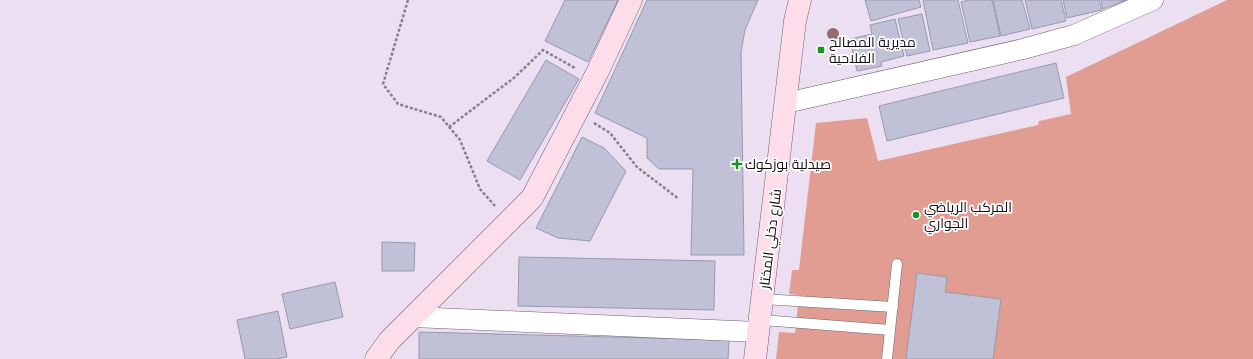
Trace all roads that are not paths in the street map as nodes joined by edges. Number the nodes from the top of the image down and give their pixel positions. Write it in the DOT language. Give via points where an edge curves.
graph roads {
  1 [pos="631,0"];
  2 [pos="800,0"];
  3 [pos="1153,0"];
  4 [pos="786,103"];
  5 [pos="897,264"];
  6 [pos="763,298"];
  7 [pos="893,307"];
  8 [pos="412,317"];
  9 [pos="760,326"];
  10 [pos="890,330"];
  11 [pos="376,359"];
  12 [pos="755,359"];
  13 [pos="888,359"];
  1 -- 8 [label="street" via="532,198"];
  2 -- 4 [label="street, شارع دخلي المختار" via="795,21"];
  3 -- 4 [label="street" via="1074,35"];
  4 -- 6 [label="street, شارع دخلي المختار"];
  5 -- 7 [label="lane"];
  6 -- 7 [label="lane"];
  6 -- 9 [label="street, شارع دخلي المختار"];
  7 -- 10 [label="lane"];
  8 -- 9 [label="street"];
  8 -- 11 [label="street"];
  9 -- 10 [label="lane"];
  9 -- 12 [label="street, شارع دخلي المختار"];
  10 -- 13 [label="lane"];
}
